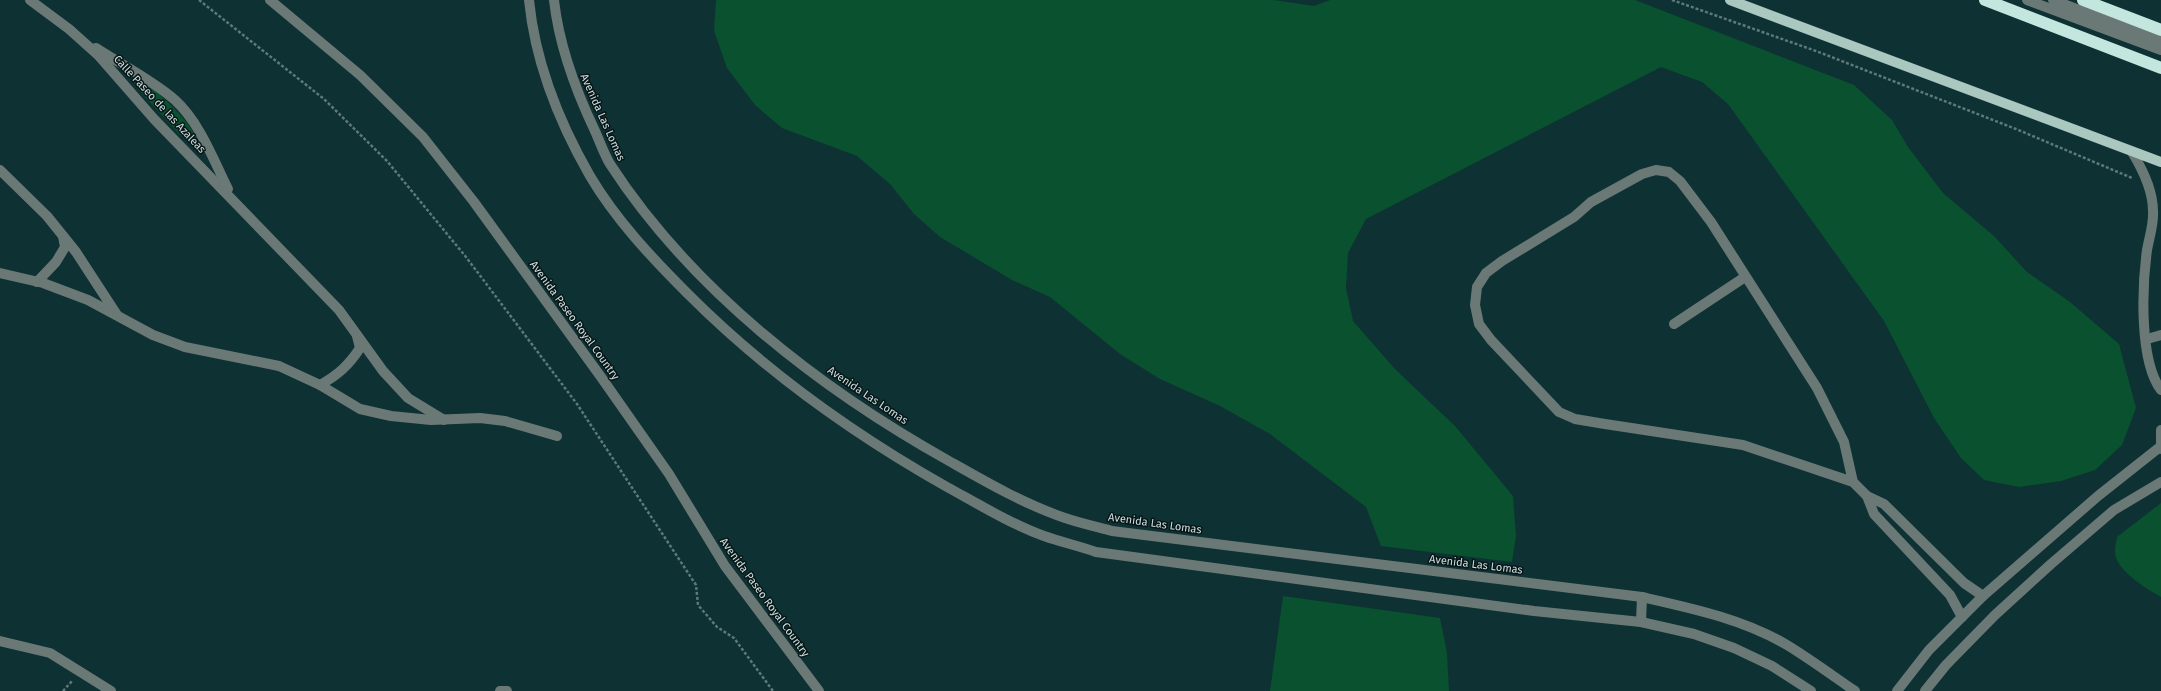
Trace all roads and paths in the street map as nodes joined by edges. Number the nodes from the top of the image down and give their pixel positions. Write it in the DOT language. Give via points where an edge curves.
graph roads {
  1 [pos="30,0"];
  2 [pos="199,0"];
  3 [pos="270,0"];
  4 [pos="529,0"];
  5 [pos="554,0"];
  6 [pos="1672,0"];
  7 [pos="1730,0"];
  8 [pos="1985,0"];
  9 [pos="2027,0"];
  10 [pos="2053,0"];
  11 [pos="2083,0"];
  12 [pos="69,30"];
  13 [pos="2161,30"];
  14 [pos="2161,41"];
  15 [pos="2161,50"];
  16 [pos="2161,68"];
  17 [pos="2132,152"];
  18 [pos="2161,162"];
  19 [pos="0,170"];
  20 [pos="2148,184"];
  21 [pos="232,198"];
  22 [pos="63,236"];
  23 [pos="0,273"];
  24 [pos="1745,277"];
  25 [pos="38,282"];
  26 [pos="119,317"];
  27 [pos="1674,324"];
  28 [pos="357,334"];
  29 [pos="2161,335"];
  30 [pos="2147,339"];
  31 [pos="320,385"];
  32 [pos="2161,390"];
  33 [pos="444,420"];
  34 [pos="2161,430"];
  35 [pos="557,436"];
  36 [pos="2161,448"];
  37 [pos="1853,482"];
  38 [pos="2161,482"];
  39 [pos="1867,496"];
  40 [pos="1983,596"];
  41 [pos="1642,597"];
  42 [pos="1962,617"];
  43 [pos="1641,622"];
  44 [pos="0,641"];
  45 [pos="111,691"];
  46 [pos="500,691"];
  47 [pos="506,691"];
  48 [pos="772,691"];
  49 [pos="819,691"];
  50 [pos="1811,691"];
  51 [pos="1856,691"];
  52 [pos="1897,691"];
  53 [pos="1925,691"];
  1 -- 12 [label="street, Calle Paseo de las Azaleas"];
  2 -- 48 [label="path" via="324,99 387,161 466,256 577,404 696,585 698,605 717,627 734,638"];
  3 -- 49 [label="street, Avenida Paseo Royal Country" via="360,75 423,137 584,352 669,474 725,566"];
  4 -- 43 [label="street" via="531,22 543,71 567,131 590,177 628,230 716,322 772,371 843,423 925,475 1043,536 1096,552 1534,611"];
  5 -- 41 [label="street, Avenida Las Lomas" via="567,64 609,162 645,213 685,258 733,307 787,353 854,403 999,489 1065,518 1112,531"];
  6 -- 20 [label="path" via="1816,51"];
  7 -- 17 [label="main road"];
  8 -- 16 [label="highway"];
  9 -- 15 [label="street"];
  10 -- 14 [label="street"];
  11 -- 13 [label="highway"];
  12 -- 21 [label="street, Calle Paseo de las Azaleas" via="98,55 154,119"];
  12 -- 21 [label="street, Calle Paseo de las Azaleas" via="175,101 194,124 210,150"];
  17 -- 18 [label="main road"];
  17 -- 20 [label="street"];
  19 -- 22 [label="street" via="47,216"];
  20 -- 30 [label="street" via="2153,212 2144,278"];
  21 -- 28 [label="street, Calle Paseo de las Azaleas" via="339,310"];
  22 -- 25 [label="street" via="65,248"];
  22 -- 26 [label="street"];
  23 -- 25 [label="street"];
  24 -- 27 [label="street"];
  24 -- 37 [label="street" via="1817,388 1844,442"];
  24 -- 37 [label="street" via="1680,181 1669,172 1656,170 1642,174 1591,202 1574,217 1502,261 1486,273 1478,287 1475,305 1479,324 1491,340 1559,412 1605,424 1743,445"];
  25 -- 26 [label="street" via="88,300"];
  26 -- 31 [label="street" via="153,335 185,347 279,366"];
  28 -- 31 [label="street" via="360,348 350,362 336,376"];
  28 -- 33 [label="street, Calle Paseo de las Azaleas" via="383,371 408,398"];
  29 -- 30 [label="street"];
  30 -- 32 [label="street" via="2155,382"];
  31 -- 33 [label="street" via="360,409 391,416"];
  33 -- 35 [label="street" via="480,418 505,421"];
  34 -- 36 [label="street"];
  36 -- 40 [label="street" via="2098,496"];
  37 -- 39 [label="street"];
  38 -- 53 [label="street" via="2114,510 2050,564 1957,654"];
  39 -- 40 [label="street" via="1884,504 1964,583"];
  39 -- 42 [label="street" via="1874,514 1950,595"];
  40 -- 42 [label="street"];
  41 -- 43 [label="street"];
  41 -- 51 [label="street, Avenida Las Lomas" via="1701,610 1744,625 1786,644"];
  42 -- 52 [label="street" via="1929,650"];
  43 -- 50 [label="street" via="1694,634 1734,648 1772,666"];
  44 -- 45 [label="street" via="50,653"];
  46 -- 47 [label="street"];
}
